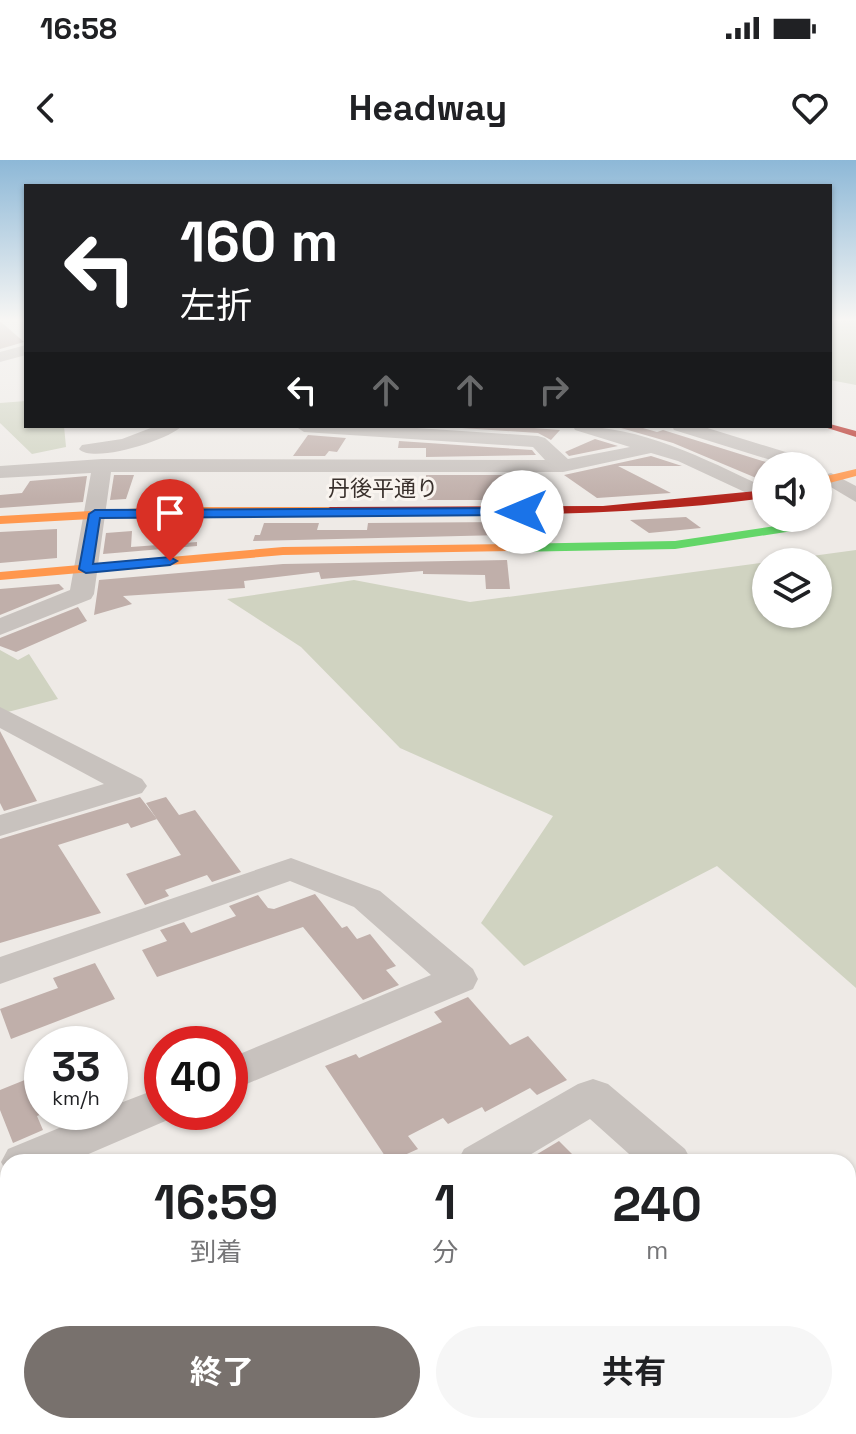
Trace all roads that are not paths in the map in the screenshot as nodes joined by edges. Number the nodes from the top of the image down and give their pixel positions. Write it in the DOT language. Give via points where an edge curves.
graph roads {
  1 [pos="168,428"];
  2 [pos="303,428"];
  3 [pos="333,428"];
  4 [pos="589,428"];
  5 [pos="688,428"];
  6 [pos="832,428"];
  7 [pos="856,434"];
  8 [pos="655,446"];
  9 [pos="766,452"];
  10 [pos="9,464"];
  11 [pos="102,465"];
  12 [pos="277,465"];
  13 [pos="563,466"];
  14 [pos="856,472"];
  15 [pos="832,476"];
  16 [pos="832,481"];
  17 [pos="752,489"];
  18 [pos="856,496"];
  19 [pos="752,497"];
  20 [pos="95,514"];
  21 [pos="0,520"];
  22 [pos="760,532"];
  23 [pos="86,569"];
  24 [pos="0,576"];
  25 [pos="0,627"];
  26 [pos="0,716"];
  27 [pos="0,826"];
  28 [pos="0,971"];
  29 [pos="248,1067"];
  30 [pos="144,1112"];
  31 [pos="43,1154"];
  32 [pos="494,1154"];
  33 [pos="660,1154"];
  1 -- 10 [label="street" via="126,444"];
  2 -- 12 [label="street"];
  3 -- 13 [label="street" via="538,442"];
  4 -- 8 [label="street"];
  5 -- 9 [label="street"];
  6 -- 7 [label="street"];
  8 -- 13 [label="street"];
  8 -- 17 [label="street"];
  10 -- 11 [label="street"];
  11 -- 12 [label="street"];
  11 -- 20 [label="street"];
  12 -- 13 [label="street"];
  14 -- 15 [label="street"];
  16 -- 18 [label="street"];
  19 -- 20 [label="street, 丹後平通り" via="579,513"];
  20 -- 21 [label="street, 丹後平通り"];
  20 -- 23 [label="street"];
  22 -- 23 [label="street" via="675,545 283,551"];
  23 -- 24 [label="street"];
  23 -- 25 [label="street" via="82,594"];
  26 -- 27 [label="street" via="131,786"];
  28 -- 29 [label="street" via="291,869 367,899 459,979"];
  30 -- 31 [label="street"];
  32 -- 33 [label="street" via="593,1096"];
}
